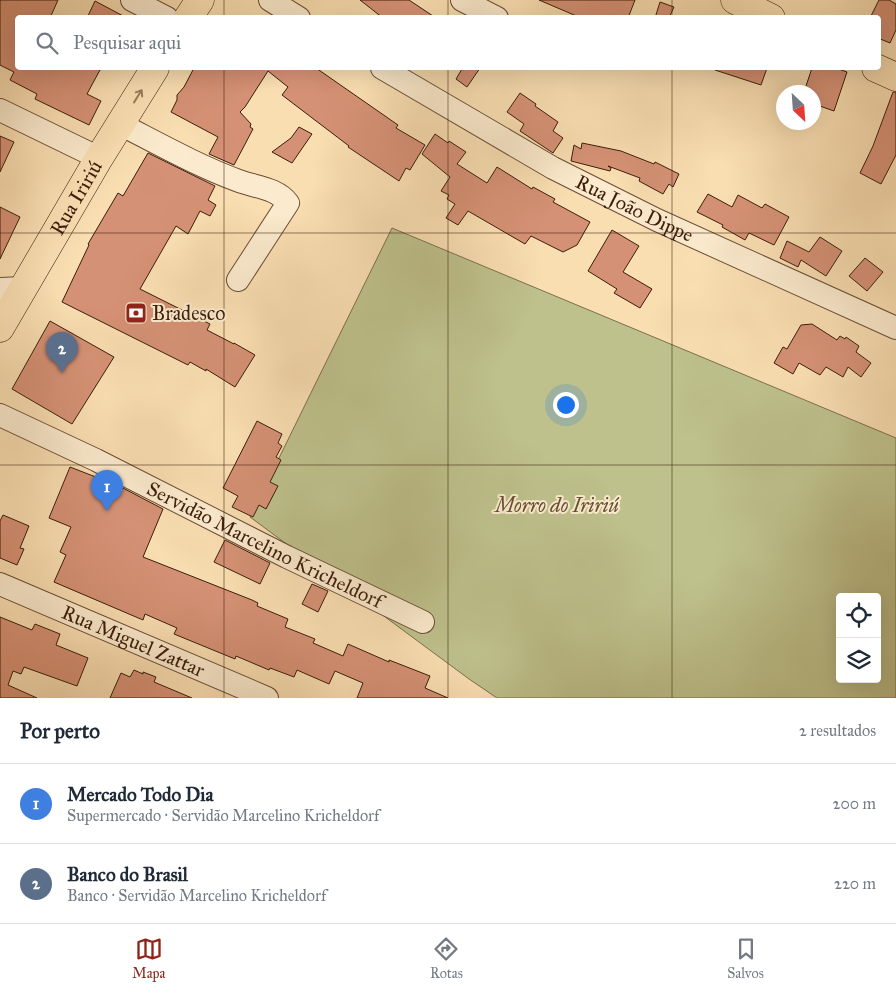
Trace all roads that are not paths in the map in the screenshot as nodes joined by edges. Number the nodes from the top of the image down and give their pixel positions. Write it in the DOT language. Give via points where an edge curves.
graph roads {
  1 [pos="132,0"];
  2 [pos="200,0"];
  3 [pos="270,0"];
  4 [pos="462,0"];
  5 [pos="735,0"];
  6 [pos="161,15"];
  7 [pos="190,15"];
  8 [pos="294,15"];
  9 [pos="491,15"];
  10 [pos="766,15"];
  11 [pos="155,70"];
  12 [pos="385,70"];
  13 [pos="880,70"];
  14 [pos="896,77"];
  15 [pos="0,110"];
  16 [pos="120,124"];
  17 [pos="99,158"];
  18 [pos="238,280"];
  19 [pos="12,289"];
  20 [pos="0,328"];
  21 [pos="896,328"];
  22 [pos="0,415"];
  23 [pos="0,584"];
  24 [pos="423,622"];
  25 [pos="267,698"];
  1 -- 6 [label="street"];
  2 -- 7 [label="main road"];
  3 -- 8 [label="street"];
  4 -- 9 [label="street"];
  5 -- 10 [label="main road"];
  16 -- 11 [label="main road, Rua Iririú, one-way"];
  12 -- 21 [label="street, Rua João Dippe" via="553,168 657,220"];
  13 -- 14 [label="main road"];
  15 -- 17 [label="street"];
  16 -- 17 [label="main road, Rua Iririú"];
  16 -- 18 [label="street" via="199,166 284,197 288,203"];
  17 -- 19 [label="main road, Rua Iririú"];
  19 -- 20 [label="main road, Rua Iririú"];
  22 -- 24 [label="street, Servidão Marcelino Kricheldorf"];
  23 -- 25 [label="street, Rua Miguel Zattar"];
}
